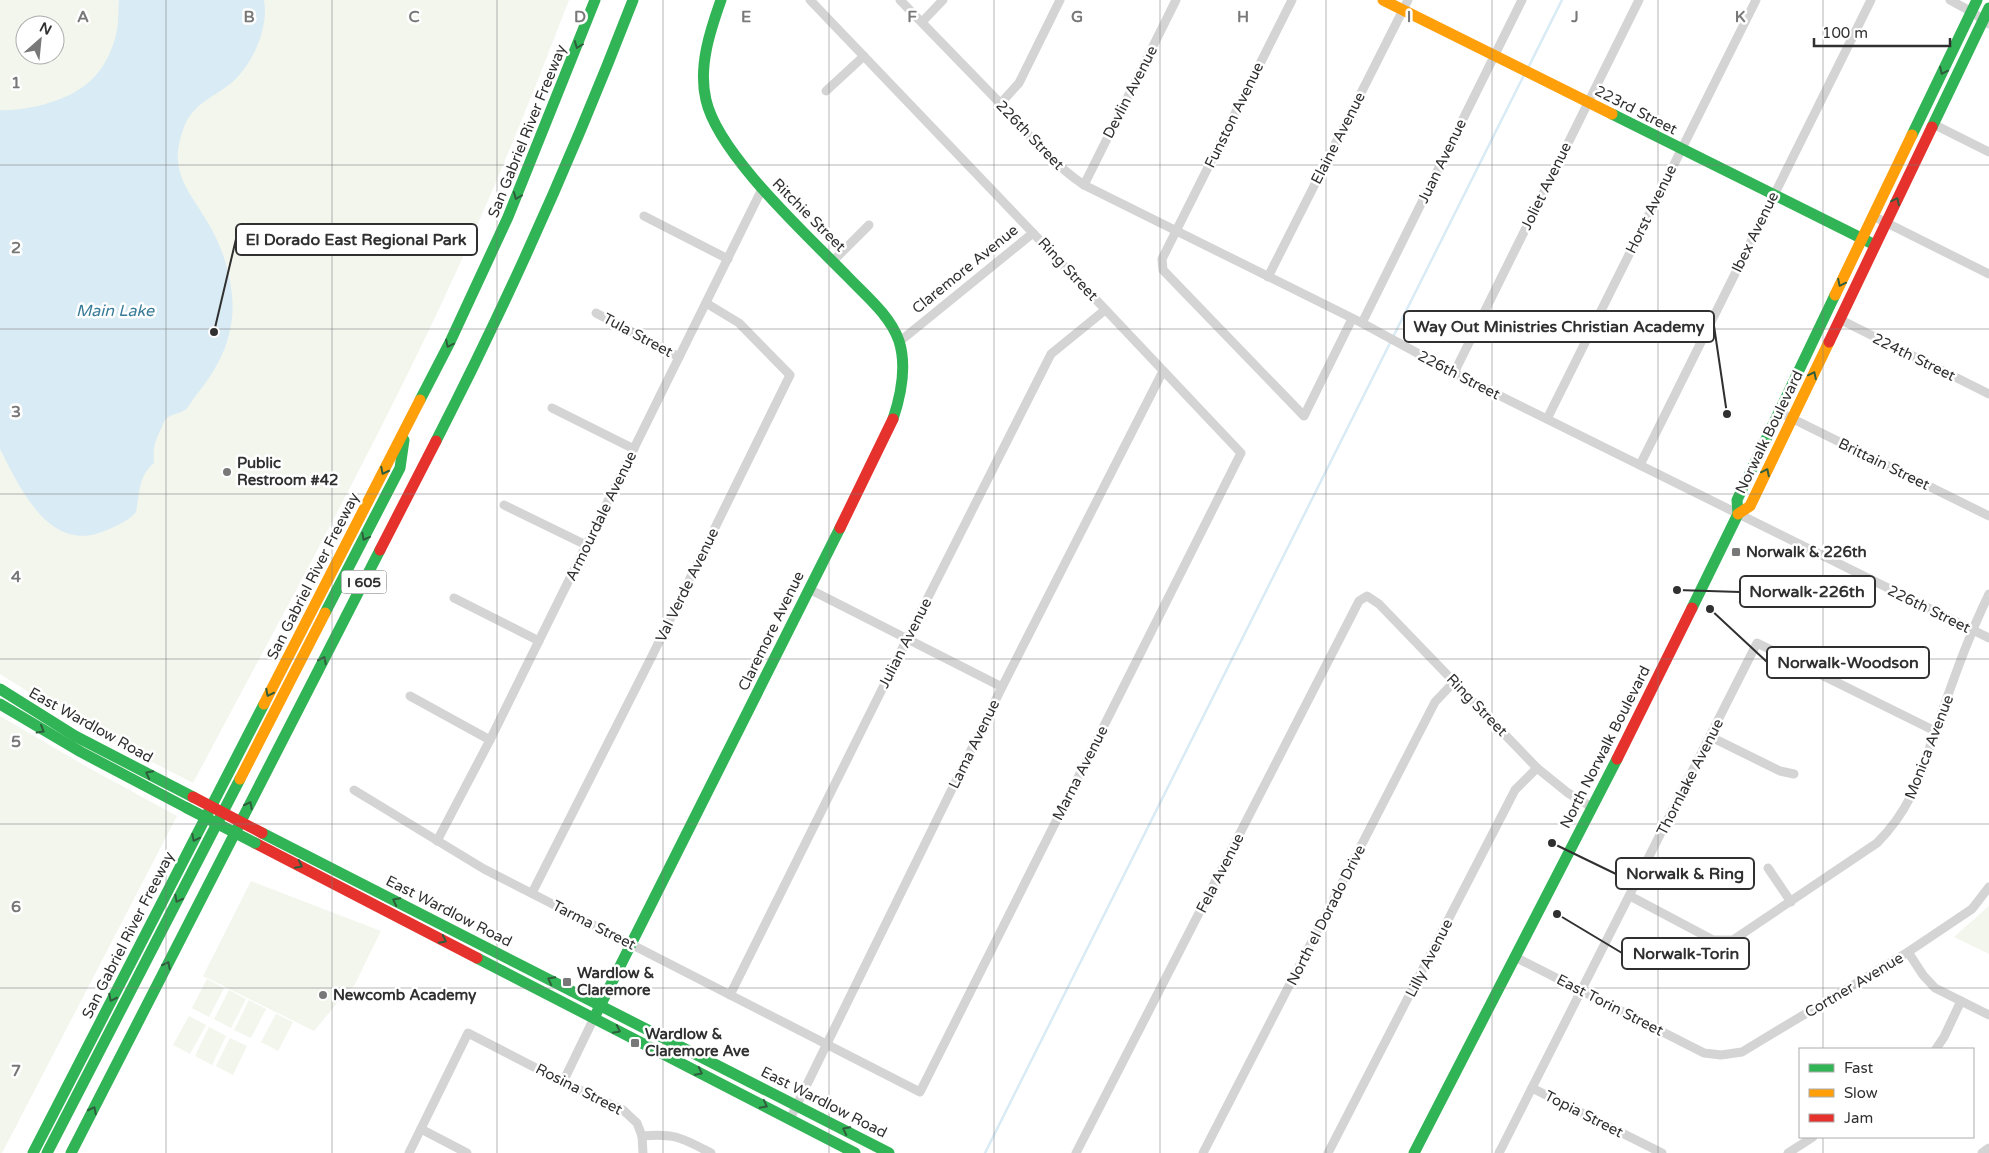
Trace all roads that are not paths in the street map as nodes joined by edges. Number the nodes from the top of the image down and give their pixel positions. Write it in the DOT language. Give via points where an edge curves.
graph roads {
  1 [pos="595,0"];
  2 [pos="633,0"];
  3 [pos="720,0"];
  4 [pos="810,0"];
  5 [pos="900,0"];
  6 [pos="943,0"];
  7 [pos="1060,0"];
  8 [pos="1176,0"];
  9 [pos="1292,0"];
  10 [pos="1383,0"];
  11 [pos="1522,0"];
  12 [pos="1639,0"];
  13 [pos="1756,0"];
  14 [pos="1870,0"];
  15 [pos="1950,0"];
  16 [pos="1978,0"];
  17 [pos="1406,5"];
  18 [pos="1989,8"];
  19 [pos="1972,12"];
  20 [pos="922,22"];
  21 [pos="1986,22"];
  22 [pos="864,56"];
  23 [pos="1494,56"];
  24 [pos="826,91"];
  25 [pos="1588,102"];
  26 [pos="1000,104"];
  27 [pos="1933,124"];
  28 [pos="1681,149"];
  29 [pos="1989,152"];
  30 [pos="1084,185"];
  31 [pos="762,189"];
  32 [pos="1774,196"];
  33 [pos="644,216"];
  34 [pos="1873,216"];
  35 [pos="1886,222"];
  36 [pos="869,226"];
  37 [pos="1177,230"];
  38 [pos="1034,233"];
  39 [pos="1862,239"];
  40 [pos="1875,245"];
  41 [pos="728,259"];
  42 [pos="833,261"];
  43 [pos="1989,274"];
  44 [pos="1268,277"];
  45 [pos="706,303"];
  46 [pos="1105,310"];
  47 [pos="596,313"];
  48 [pos="1352,319"];
  49 [pos="1839,320"];
  50 [pos="1362,323"];
  51 [pos="899,342"];
  52 [pos="680,357"];
  53 [pos="1163,371"];
  54 [pos="1454,373"];
  55 [pos="1989,394"];
  56 [pos="552,408"];
  57 [pos="1778,412"];
  58 [pos="1547,419"];
  59 [pos="1792,419"];
  60 [pos="406,428"];
  61 [pos="634,450"];
  62 [pos="1241,453"];
  63 [pos="1640,465"];
  64 [pos="504,505"];
  65 [pos="1738,514"];
  66 [pos="1989,516"];
  67 [pos="586,545"];
  68 [pos="809,589"];
  69 [pos="1989,594"];
  70 [pos="1367,596"];
  71 [pos="454,598"];
  72 [pos="1972,630"];
  73 [pos="1989,638"];
  74 [pos="907,639"];
  75 [pos="539,641"];
  76 [pos="1455,681"];
  77 [pos="1002,687"];
  78 [pos="0,689"];
  79 [pos="410,696"];
  80 [pos="0,704"];
  81 [pos="1935,731"];
  82 [pos="1711,737"];
  83 [pos="490,740"];
  84 [pos="1537,768"];
  85 [pos="1794,774"];
  86 [pos="354,790"];
  87 [pos="1592,807"];
  88 [pos="436,841"];
  89 [pos="1768,868"];
  90 [pos="1989,887"];
  91 [pos="532,893"];
  92 [pos="1630,896"];
  93 [pos="1791,902"];
  94 [pos="632,944"];
  95 [pos="1908,952"];
  96 [pos="1515,957"];
  97 [pos="1582,991"];
  98 [pos="730,996"];
  99 [pos="1960,1000"];
  100 [pos="601,1005"];
  101 [pos="1989,1015"];
  102 [pos="594,1018"];
  103 [pos="826,1044"];
  104 [pos="1937,1048"];
  105 [pos="1704,1053"];
  106 [pos="563,1082"];
  107 [pos="1532,1088"];
  108 [pos="920,1092"];
  109 [pos="797,1105"];
  110 [pos="790,1119"];
  111 [pos="421,1129"];
  112 [pos="642,1136"];
  113 [pos="1811,1138"];
  114 [pos="1989,1148"];
  115 [pos="33,1153"];
  116 [pos="47,1153"];
  117 [pos="71,1153"];
  118 [pos="409,1153"];
  119 [pos="467,1153"];
  120 [pos="643,1153"];
  121 [pos="711,1153"];
  122 [pos="855,1153"];
  123 [pos="889,1153"];
  124 [pos="1076,1153"];
  125 [pos="1203,1153"];
  126 [pos="1328,1153"];
  127 [pos="1414,1153"];
  128 [pos="1499,1153"];
  129 [pos="1662,1153"];
  130 [pos="1788,1153"];
  131 [pos="1982,1153"];
  1 -- 60 [label="main road, San Gabriel River Freeway / I 605, one-way" via="508,217"];
  117 -- 2 [label="main road, I 605, one-way" via="472,371 543,217"];
  3 -- 31 [label="main road, Ritchie Street" via="707,43 704,90 724,141"];
  4 -- 22 [label="street, Ring Street"];
  5 -- 20 [label="street, 226th Street"];
  6 -- 20 [label="street"];
  7 -- 26 [label="street" via="1019,83"];
  8 -- 30 [label="street, Devlin Avenue"];
  9 -- 37 [label="street, Funston Avenue"];
  10 -- 17 [label="main road, 223rd Street"];
  11 -- 23 [label="street, Juan Avenue"];
  12 -- 25 [label="street, Joliet Avenue"];
  13 -- 28 [label="street, Horst Avenue"];
  14 -- 32 [label="street, Ibex Avenue"];
  15 -- 19 [label="street"];
  16 -- 19 [label="main road, Norwalk Boulevard"];
  17 -- 23 [label="main road, 223rd Street"];
  17 -- 44 [label="street, Elaine Avenue"];
  18 -- 21 [label="main road, Norwalk Boulevard"];
  19 -- 21 [label="street"];
  19 -- 34 [label="main road, Norwalk Boulevard, one-way"];
  20 -- 26 [label="street, 226th Street"];
  21 -- 27 [label="main road, Norwalk Boulevard"];
  22 -- 24 [label="street"];
  22 -- 38 [label="street, Ring Street"];
  23 -- 25 [label="main road, 223rd Street"];
  23 -- 50 [label="street, Juan Avenue"];
  25 -- 28 [label="main road, 223rd Street"];
  25 -- 54 [label="street, Joliet Avenue"];
  26 -- 30 [label="street, 226th Street" via="1051,160"];
  27 -- 29 [label="street"];
  35 -- 27 [label="main road, Norwalk Boulevard, one-way"];
  28 -- 32 [label="main road, 223rd Street"];
  28 -- 58 [label="street, Horst Avenue"];
  30 -- 37 [label="street, 226th Street"];
  31 -- 41 [label="street, Armourdale Avenue"];
  31 -- 42 [label="main road, Ritchie Street"];
  32 -- 39 [label="main road, 223rd Street"];
  32 -- 63 [label="street, Ibex Avenue"];
  33 -- 41 [label="street"];
  34 -- 35 [label="street"];
  34 -- 39 [label="main road, Norwalk Boulevard"];
  35 -- 40 [label="main road, Norwalk Boulevard"];
  35 -- 43 [label="street"];
  36 -- 42 [label="street"];
  37 -- 44 [label="street, 226th Street"];
  37 -- 48 [label="street, Funston Avenue" via="1162,259 1163,270 1304,416"];
  38 -- 46 [label="street, Ring Street"];
  38 -- 51 [label="street, Claremore Avenue"];
  39 -- 40 [label="main road, 223rd Street"];
  39 -- 57 [label="main road, Norwalk Boulevard, one-way"];
  40 -- 49 [label="main road, Norwalk Boulevard"];
  41 -- 45 [label="street, Armourdale Avenue"];
  42 -- 51 [label="main road, Ritchie Street" via="877,307"];
  44 -- 48 [label="street, 226th Street"];
  45 -- 52 [label="street, Armourdale Avenue"];
  45 -- 91 [label="street, Val Verde Avenue" via="739,323 790,375"];
  46 -- 53 [label="street, Ring Street"];
  46 -- 74 [label="street, Julian Avenue" via="1051,354"];
  47 -- 52 [label="street, Tula Street"];
  48 -- 50 [label="street, 226th Street"];
  49 -- 55 [label="street, 224th Street"];
  59 -- 49 [label="main road, Norwalk Boulevard, one-way"];
  50 -- 54 [label="street, 226th Street"];
  51 -- 68 [label="main road, Claremore Avenue" via="903,368 901,398 895,416"];
  52 -- 61 [label="street, Armourdale Avenue"];
  53 -- 62 [label="street, Ring Street"];
  53 -- 77 [label="street, Lama Avenue"];
  54 -- 58 [label="street, 226th Street"];
  56 -- 61 [label="street"];
  57 -- 59 [label="street, Brittain Street"];
  57 -- 65 [label="main road, Norwalk Boulevard" via="1737,500"];
  58 -- 63 [label="street, 226th Street"];
  65 -- 59 [label="main road, Norwalk Boulevard, one-way" via="1750,506"];
  59 -- 66 [label="street, Brittain Street"];
  60 -- 115 [label="main road, San Gabriel River Freeway / I 605, one-way"];
  60 -- 116 [label="main road, I 605, one-way" via="400,468"];
  61 -- 67 [label="street, Armourdale Avenue"];
  62 -- 108 [label="street, Marna Avenue"];
  63 -- 65 [label="street, 226th Street"];
  64 -- 67 [label="street"];
  65 -- 72 [label="street, 226th Street"];
  65 -- 87 [label="main road, North Norwalk Boulevard"];
  67 -- 75 [label="street, Armourdale Avenue"];
  68 -- 74 [label="street"];
  68 -- 94 [label="main road, Claremore Avenue"];
  69 -- 72 [label="street, Monica Avenue"];
  70 -- 76 [label="street, Ring Street" via="1379,604"];
  70 -- 124 [label="street, Fela Avenue" via="1359,601"];
  71 -- 75 [label="street"];
  72 -- 73 [label="street, 226th Street"];
  72 -- 81 [label="street, Monica Avenue"];
  74 -- 77 [label="street"];
  74 -- 98 [label="street, Julian Avenue"];
  75 -- 83 [label="street, Armourdale Avenue"];
  76 -- 84 [label="street, Ring Street"];
  76 -- 125 [label="street, North el Dorado Drive" via="1435,702"];
  77 -- 103 [label="street, Lama Avenue"];
  100 -- 78 [label="main road, East Wardlow Road, one-way, bridge" via="75,736"];
  79 -- 83 [label="street"];
  80 -- 102 [label="main road, East Wardlow Road, one-way, bridge" via="81,752"];
  81 -- 82 [label="street, Thornlake Avenue" via="1757,643"];
  81 -- 93 [label="street, Monica Avenue" via="1915,790 1891,829 1877,843"];
  82 -- 85 [label="street" via="1780,771"];
  82 -- 92 [label="street, Thornlake Avenue"];
  83 -- 88 [label="street, Armourdale Avenue"];
  84 -- 87 [label="street, Ring Street"];
  84 -- 126 [label="street, Lilly Avenue" via="1516,790"];
  86 -- 88 [label="street, Tarma Street"];
  87 -- 96 [label="main road, North Norwalk Boulevard"];
  88 -- 91 [label="street, Tarma Street"];
  89 -- 93 [label="street"];
  90 -- 95 [label="street, Cortner Avenue" via="1972,909"];
  91 -- 94 [label="street, Tarma Street"];
  92 -- 93 [label="street, Monica Avenue" via="1713,940 1733,940"];
  92 -- 97 [label="street, Thornlake Avenue"];
  94 -- 98 [label="street, Tarma Street"];
  94 -- 100 [label="main road, Claremore Avenue"];
  95 -- 99 [label="street" via="1922,975 1935,988"];
  95 -- 105 [label="street, Cortner Avenue" via="1742,1052"];
  96 -- 97 [label="street, East Torin Street"];
  96 -- 127 [label="main road, North Norwalk Boulevard"];
  97 -- 105 [label="street, East Torin Street"];
  97 -- 107 [label="street, Thornlake Avenue"];
  98 -- 103 [label="street, Tarma Street"];
  99 -- 101 [label="street"];
  99 -- 104 [label="street"];
  100 -- 102 [label="main road, Claremore Avenue"];
  100 -- 109 [label="main road, East Wardlow Road"];
  102 -- 106 [label="street, Claremore Avenue"];
  102 -- 110 [label="main road, East Wardlow Road, one-way"];
  103 -- 108 [label="street, Tarma Street"];
  103 -- 109 [label="street, Lama Avenue"];
  106 -- 111 [label="street, Rosina Street" via="468,1033"];
  106 -- 112 [label="street, Rosina Street" via="623,1110 637,1123"];
  107 -- 128 [label="street, Thornlake Avenue"];
  107 -- 129 [label="street, Topia Street"];
  109 -- 110 [label="street, Lama Avenue"];
  123 -- 109 [label="main road, East Wardlow Road, one-way"];
  110 -- 122 [label="main road, East Wardlow Road"];
  111 -- 118 [label="street"];
  111 -- 119 [label="street"];
  112 -- 120 [label="street"];
  112 -- 121 [label="street" via="677,1136"];
  113 -- 130 [label="street"];
  114 -- 131 [label="street"];
}
